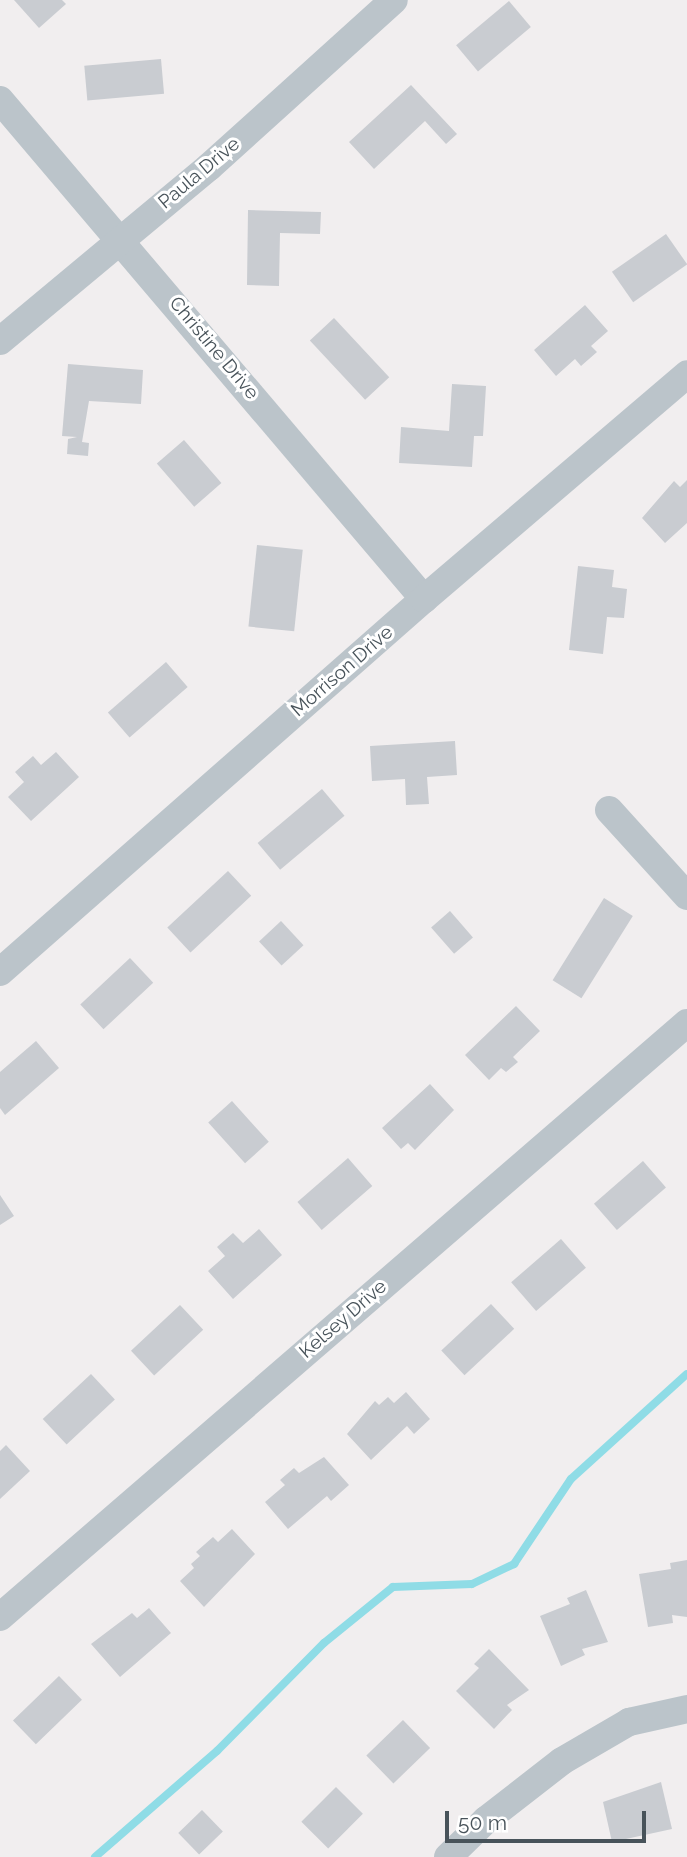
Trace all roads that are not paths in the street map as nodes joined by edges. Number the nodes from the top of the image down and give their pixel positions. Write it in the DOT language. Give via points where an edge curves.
graph roads {
  1 [pos="394,0"];
  2 [pos="0,100"];
  3 [pos="121,237"];
  4 [pos="0,341"];
  5 [pos="687,374"];
  6 [pos="424,599"];
  7 [pos="610,810"];
  8 [pos="687,896"];
  9 [pos="0,972"];
  10 [pos="687,1023"];
  11 [pos="0,1616"];
  12 [pos="687,1709"];
  13 [pos="448,1857"];
  1 -- 3 [label="street, Paula Drive" via="209,167"];
  2 -- 3 [label="street, Christine Drive"];
  3 -- 4 [label="street, Paula Drive"];
  3 -- 6 [label="street, Christine Drive"];
  5 -- 6 [label="street, Morrison Drive"];
  6 -- 9 [label="street, Morrison Drive"];
  7 -- 8 [label="street"];
  10 -- 11 [label="street, Kelsey Drive"];
  12 -- 13 [label="street" via="629,1722 571,1756 486,1820"];
}
